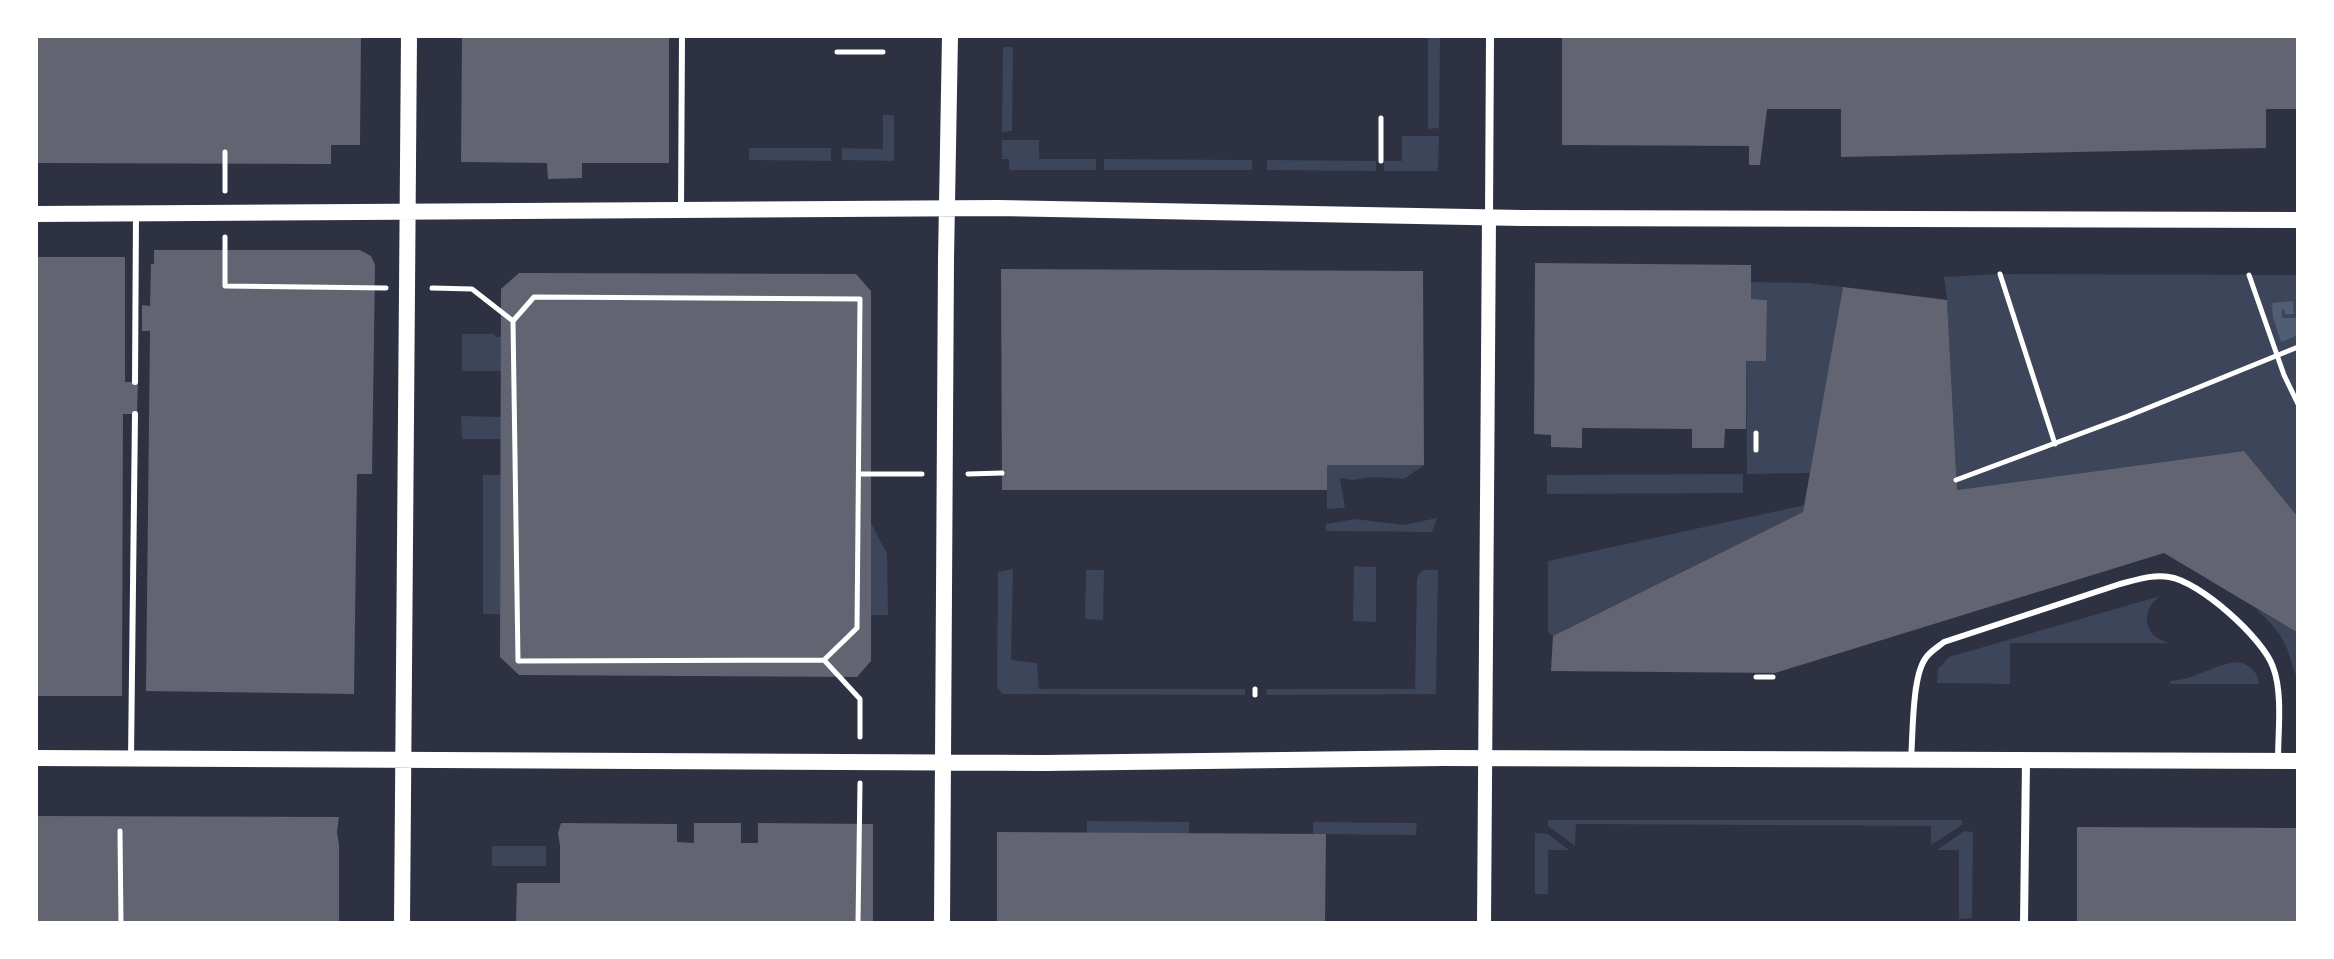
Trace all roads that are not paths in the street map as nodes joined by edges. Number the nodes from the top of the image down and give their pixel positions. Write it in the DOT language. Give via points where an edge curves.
graph roads {
  1 [pos="409,36"];
  2 [pos="682,36"];
  3 [pos="950,36"];
  4 [pos="1490,36"];
  5 [pos="947,208"];
  6 [pos="681,209"];
  7 [pos="408,211"];
  8 [pos="136,213"];
  9 [pos="36,214"];
  10 [pos="1489,218"];
  11 [pos="2298,220"];
  12 [pos="135,382"];
  13 [pos="135,414"];
  14 [pos="131,757"];
  15 [pos="36,758"];
  16 [pos="405,758"];
  17 [pos="1485,759"];
  18 [pos="1911,759"];
  19 [pos="2026,760"];
  20 [pos="2278,760"];
  21 [pos="2298,761"];
  22 [pos="943,762"];
  23 [pos="402,923"];
  24 [pos="942,923"];
  25 [pos="1484,923"];
  26 [pos="2024,923"];
  1 -- 7 [label="main road"];
  2 -- 6 [label="lane"];
  3 -- 5 [label="main road"];
  4 -- 10 [label="street"];
  5 -- 6 [label="main road"];
  5 -- 10 [label="main road"];
  5 -- 22 [label="main road"];
  6 -- 7 [label="main road"];
  7 -- 8 [label="main road"];
  7 -- 16 [label="main road"];
  8 -- 9 [label="main road"];
  8 -- 12 [label="lane"];
  10 -- 11 [label="main road"];
  10 -- 17 [label="street"];
  13 -- 14 [label="lane"];
  14 -- 15 [label="main road"];
  14 -- 16 [label="main road"];
  16 -- 22 [label="main road"];
  16 -- 23 [label="main road"];
  17 -- 18 [label="main road"];
  17 -- 22 [label="main road"];
  17 -- 25 [label="street"];
  18 -- 19 [label="main road"];
  18 -- 20 [label="lane" via="1919,672 1944,642 2120,584 2166,576 2185,580 2204,593 2250,634 2273,666"];
  19 -- 20 [label="main road"];
  19 -- 26 [label="street"];
  20 -- 21 [label="main road"];
  22 -- 24 [label="main road"];
}
